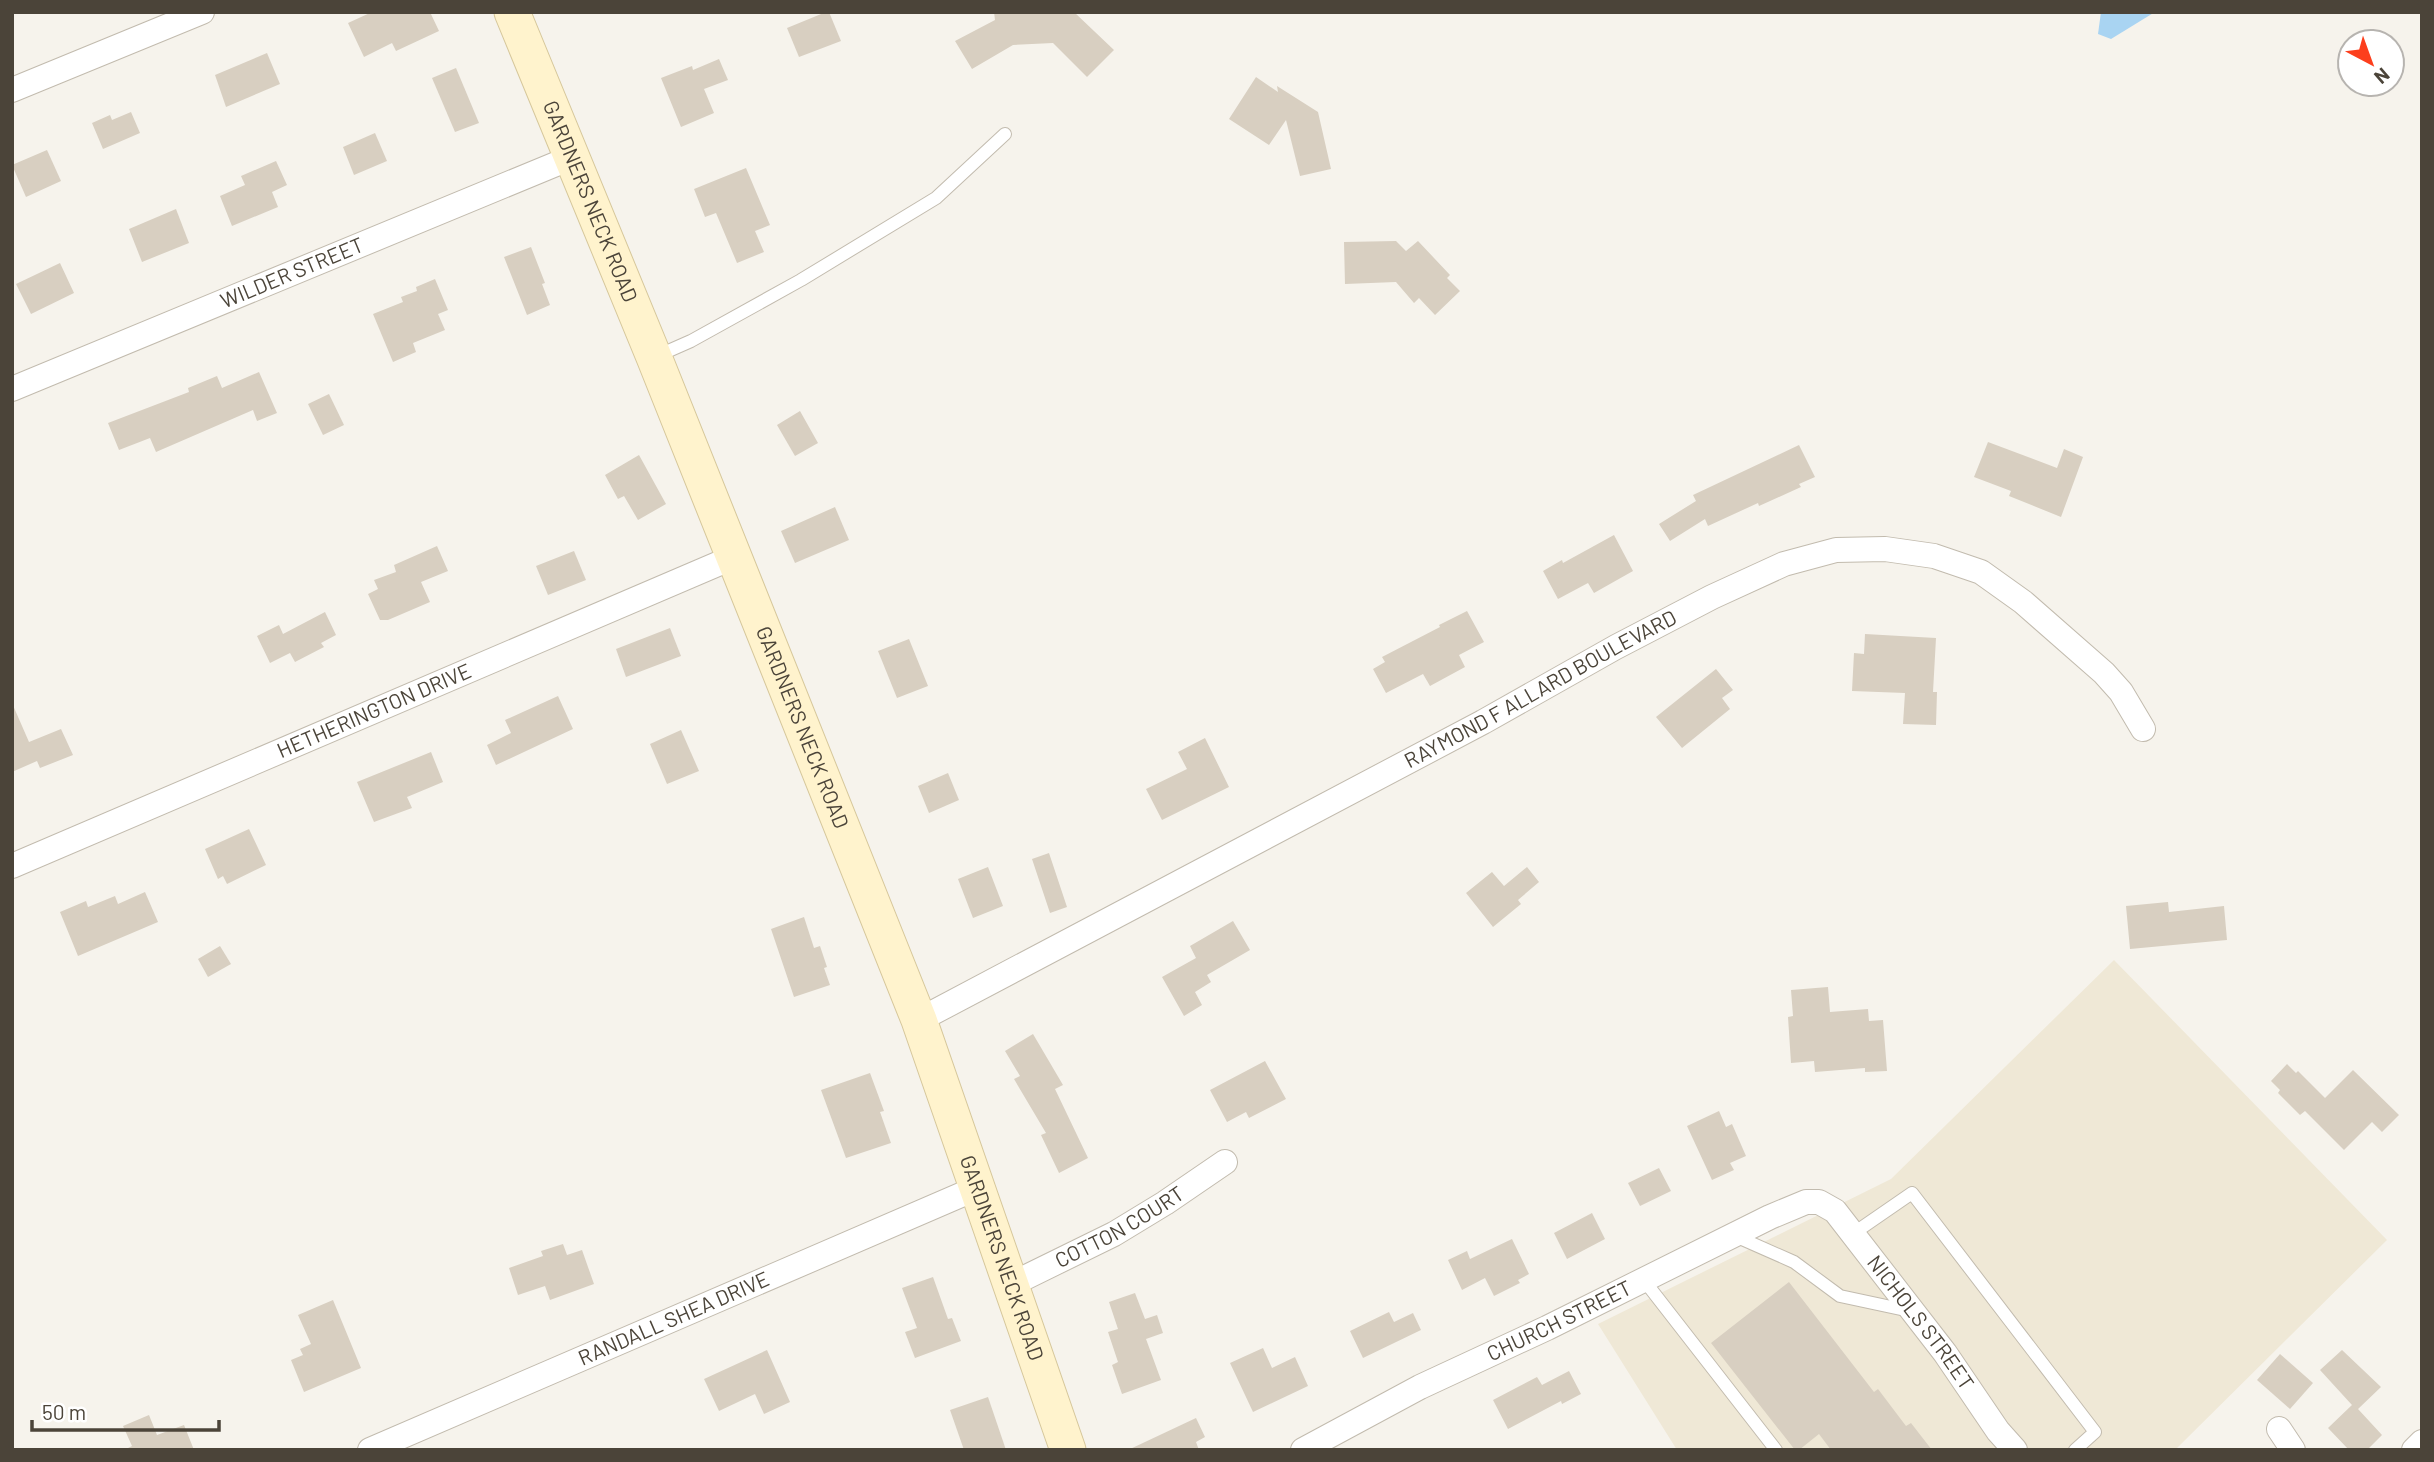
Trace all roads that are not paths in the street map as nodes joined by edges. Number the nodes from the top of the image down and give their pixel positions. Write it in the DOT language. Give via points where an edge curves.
graph roads {
  1 [pos="202,12"];
  2 [pos="512,12"];
  3 [pos="12,90"];
  4 [pos="1005,134"];
  5 [pos="573,158"];
  6 [pos="654,357"];
  7 [pos="12,390"];
  8 [pos="734,556"];
  9 [pos="2143,729"];
  10 [pos="12,866"];
  11 [pos="919,1020"];
  12 [pos="1225,1162"];
  13 [pos="977,1188"];
  14 [pos="1819,1202"];
  15 [pos="1854,1233"];
  16 [pos="1732,1235"];
  17 [pos="1643,1279"];
  18 [pos="1010,1285"];
  19 [pos="1913,1311"];
  20 [pos="2278,1429"];
  21 [pos="2002,1440"];
  22 [pos="2422,1442"];
  23 [pos="370,1450"];
  24 [pos="1068,1450"];
  25 [pos="1303,1450"];
  26 [pos="1776,1450"];
  27 [pos="2015,1450"];
  28 [pos="2074,1450"];
  29 [pos="2293,1450"];
  30 [pos="2414,1450"];
  1 -- 3 [label="street"];
  2 -- 5 [label="street, GARDNERS NECK ROAD"];
  4 -- 6 [label="lane" via="936,198 801,280"];
  5 -- 6 [label="street, GARDNERS NECK ROAD"];
  5 -- 7 [label="street, WILDER STREET"];
  6 -- 8 [label="street, GARDNERS NECK ROAD"];
  8 -- 10 [label="street, HETHERINGTON DRIVE"];
  8 -- 11 [label="street, GARDNERS NECK ROAD"];
  9 -- 11 [label="street, RAYMOND F ALLARD BOULEVARD" via="2104,673 1981,572 1885,549 1836,550 1784,564 1712,597"];
  11 -- 13 [label="street, GARDNERS NECK ROAD"];
  12 -- 18 [label="street, COTTON COURT" via="1114,1234"];
  13 -- 18 [label="street, GARDNERS NECK ROAD"];
  13 -- 23 [label="street, RANDALL SHEA DRIVE"];
  14 -- 15 [label="street, NICHOLS STREET" via="1835,1211"];
  14 -- 16 [label="street, CHURCH STREET" via="1807,1202"];
  15 -- 19 [label="street, NICHOLS STREET"];
  15 -- 28 [label="lane" via="1912,1193 2095,1432"];
  16 -- 17 [label="street, CHURCH STREET"];
  16 -- 19 [label="lane" via="1794,1262 1840,1296"];
  17 -- 25 [label="street, CHURCH STREET" via="1420,1387"];
  17 -- 26 [label="lane"];
  18 -- 24 [label="street, GARDNERS NECK ROAD"];
  19 -- 21 [label="street, NICHOLS STREET"];
  20 -- 29 [label="street"];
  21 -- 27 [label="street, NICHOLS STREET"];
  22 -- 30 [label="street"];
}
